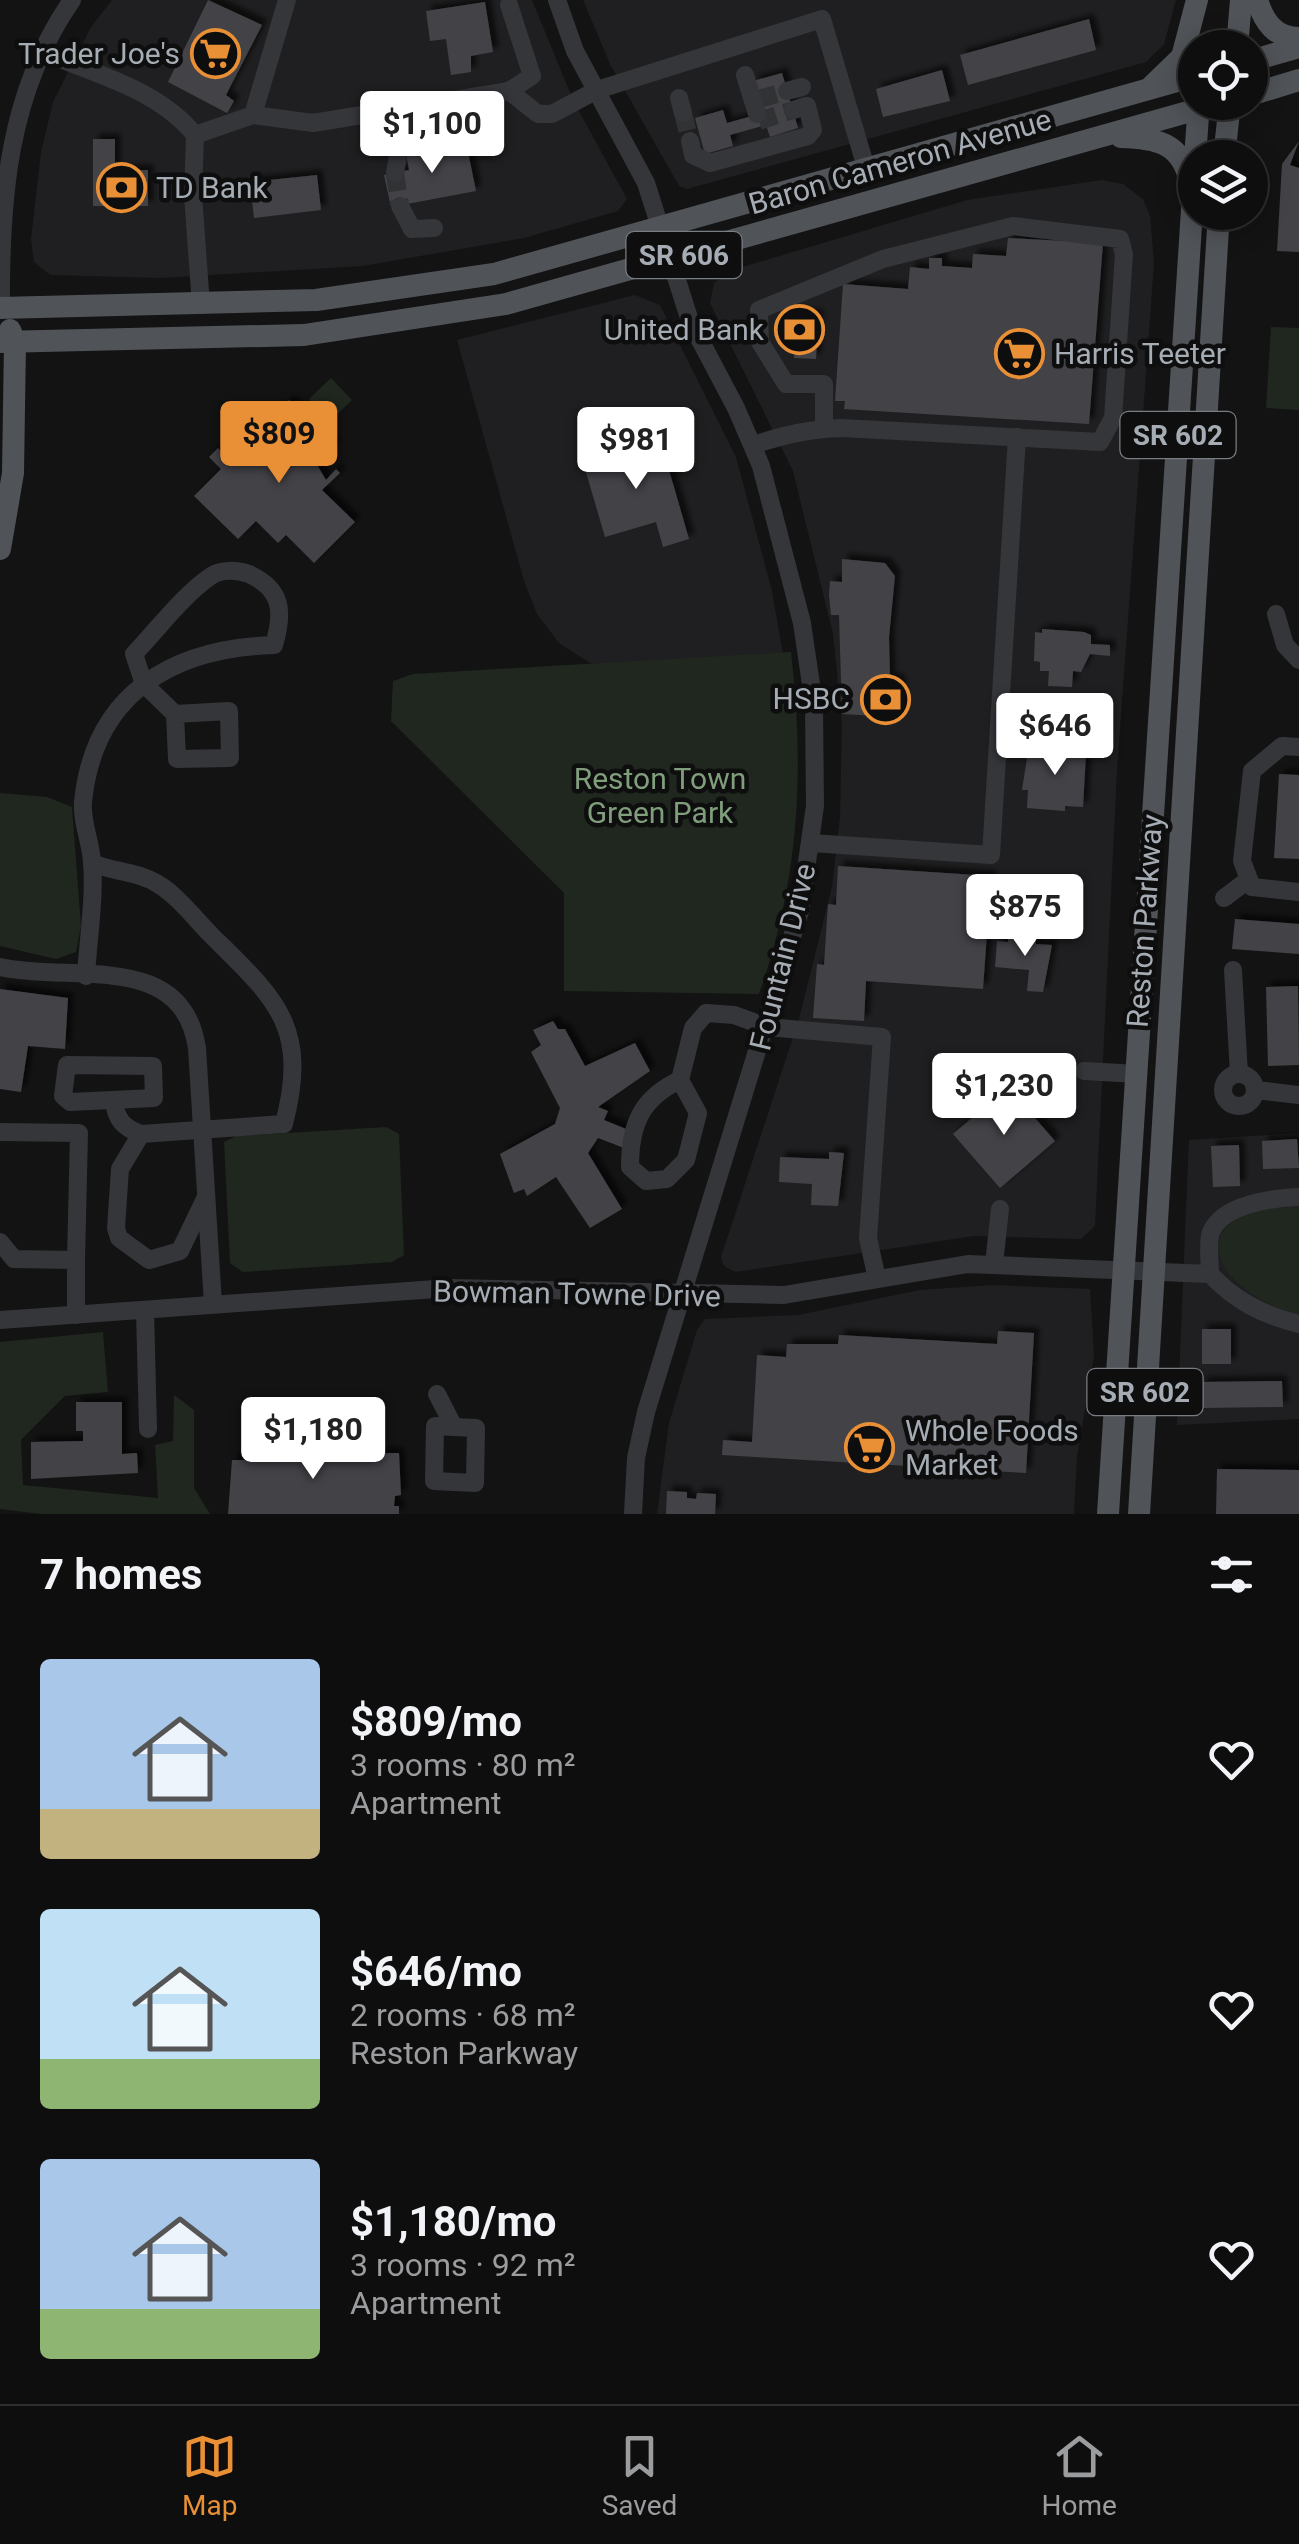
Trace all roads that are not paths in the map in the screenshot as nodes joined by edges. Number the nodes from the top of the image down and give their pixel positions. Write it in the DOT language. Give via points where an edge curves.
graph roads {
  1 [pos="72,0"];
  2 [pos="287,0"];
  3 [pos="558,0"];
  4 [pos="1201,0"];
  5 [pos="1241,0"];
  6 [pos="1257,0"];
  7 [pos="509,6"];
  8 [pos="1202,30"];
  9 [pos="1238,30"];
  10 [pos="1299,38"];
  11 [pos="1299,46"];
  12 [pos="42,52"];
  13 [pos="1268,55"];
  14 [pos="745,75"];
  15 [pos="1299,80"];
  16 [pos="1178,81"];
  17 [pos="1268,89"];
  18 [pos="597,90"];
  19 [pos="509,91"];
  20 [pos="1140,92"];
  21 [pos="793,110"];
  22 [pos="1178,112"];
  23 [pos="252,116"];
  24 [pos="5,120"];
  25 [pos="489,130"];
  26 [pos="195,136"];
  27 [pos="1093,137"];
  28 [pos="690,141"];
  29 [pos="767,147"];
  30 [pos="1178,157"];
  31 [pos="867,171"];
  32 [pos="395,173"];
  33 [pos="400,206"];
  34 [pos="434,228"];
  35 [pos="661,230"];
  36 [pos="1190,230"];
  37 [pos="1218,230"];
  38 [pos="670,259"];
  39 [pos="201,305"];
  40 [pos="0,309"];
  41 [pos="7,342"];
  42 [pos="824,428"];
  43 [pos="1017,437"];
  44 [pos="753,445"];
  45 [pos="0,549"];
  46 [pos="1276,614"];
  47 [pos="1299,660"];
  48 [pos="144,684"];
  49 [pos="175,714"];
  50 [pos="1299,747"];
  51 [pos="811,843"];
  52 [pos="92,862"];
  53 [pos="1248,880"];
  54 [pos="1299,892"];
  55 [pos="1224,898"];
  56 [pos="0,967"];
  57 [pos="1233,970"];
  58 [pos="86,976"];
  59 [pos="767,1026"];
  60 [pos="1084,1070"];
  61 [pos="1138,1074"];
  62 [pos="1240,1074"];
  63 [pos="680,1080"];
  64 [pos="1256,1090"];
  65 [pos="1299,1095"];
  66 [pos="114,1101"];
  67 [pos="200,1129"];
  68 [pos="0,1132"];
  69 [pos="142,1134"];
  70 [pos="1299,1197"];
  71 [pos="205,1198"];
  72 [pos="1000,1209"];
  73 [pos="0,1242"];
  74 [pos="76,1260"];
  75 [pos="994,1264"];
  76 [pos="1126,1268"];
  77 [pos="1153,1270"];
  78 [pos="1210,1274"];
  79 [pos="877,1279"];
  80 [pos="683,1295"];
  81 [pos="213,1304"];
  82 [pos="145,1310"];
  83 [pos="76,1315"];
  84 [pos="0,1320"];
  85 [pos="1299,1324"];
  86 [pos="437,1394"];
  87 [pos="454,1427"];
  88 [pos="148,1430"];
  89 [pos="633,1514"];
  90 [pos="1108,1514"];
  91 [pos="1139,1514"];
  1 -- 12 [label="street"];
  2 -- 23 [label="street"];
  3 -- 18 [label="street, Fountain Drive"];
  4 -- 8 [label="main road"];
  4 -- 20 [label="main road" via="1182,57"];
  5 -- 9 [label="main road"];
  6 -- 10 [label="main road" via="1270,26"];
  7 -- 19 [label="street" via="532,76"];
  11 -- 13 [label="main road"];
  12 -- 24 [label="street"];
  12 -- 26 [label="street" via="141,93 182,118"];
  14 -- 29 [label="street"];
  15 -- 17 [label="main road"];
  16 -- 20 [label="main road, Baron Cameron Avenue / SR 606"];
  18 -- 19 [label="street" via="552,114 538,114"];
  18 -- 31 [label="street" via="822,19"];
  18 -- 35 [label="street, Fountain Drive" via="634,155"];
  19 -- 23 [label="street" via="313,123"];
  20 -- 31 [label="main road, Baron Cameron Avenue / SR 606"];
  21 -- 29 [label="street" via="807,106 814,130"];
  22 -- 27 [label="main road, Baron Cameron Avenue / SR 606"];
  23 -- 26 [label="street"];
  24 -- 40 [label="street"];
  25 -- 32 [label="street" via="400,144"];
  26 -- 39 [label="street"];
  27 -- 30 [label="main road" via="1162,141"];
  27 -- 38 [label="main road, Baron Cameron Avenue / SR 606"];
  28 -- 29 [label="street" via="694,155 710,163"];
  31 -- 35 [label="main road, Baron Cameron Avenue / SR 606"];
  33 -- 34 [label="street" via="412,230"];
  35 -- 38 [label="street, Fountain Drive"];
  35 -- 39 [label="main road, Baron Cameron Avenue / SR 606" via="418,288"];
  36 -- 61 [label="main road, Reston Parkway / SR 602"];
  37 -- 77 [label="main road, Reston Parkway / SR 602"];
  38 -- 41 [label="main road, Baron Cameron Avenue / SR 606" via="408,323 304,335"];
  38 -- 44 [label="street, Fountain Drive" via="690,322"];
  39 -- 40 [label="main road, Baron Cameron Avenue / SR 606"];
  40 -- 41 [label="main road"];
  41 -- 45 [label="main road" via="13,473"];
  42 -- 43 [label="street"];
  42 -- 43 [label="street" via="824,384 786,384 760,342 759,310 883,259 1012,226 1120,239 1111,428 1100,442"];
  42 -- 44 [label="street"];
  43 -- 51 [label="street" via="991,855"];
  44 -- 51 [label="street, Fountain Drive" via="808,652 816,757"];
  46 -- 47 [label="street"];
  48 -- 48 [label="street" via="224,646 274,644 278,602 269,583 240,570 214,574 134,654"];
  48 -- 49 [label="street"];
  48 -- 52 [label="street" via="122,704 94,754 82,804"];
  50 -- 53 [label="street" via="1282,746 1252,771 1242,861"];
  51 -- 59 [label="street, Fountain Drive" via="800,911"];
  52 -- 58 [label="street"];
  52 -- 67 [label="street" via="159,884 274,996 287,1025 292,1090 284,1124"];
  53 -- 54 [label="street" via="1252,887"];
  53 -- 55 [label="street"];
  56 -- 58 [label="street"];
  57 -- 62 [label="street"];
  58 -- 67 [label="street" via="139,978 182,1005 198,1048"];
  59 -- 63 [label="street" via="706,1013 694,1028"];
  59 -- 79 [label="street" via="882,1037 868,1238"];
  59 -- 80 [label="street, Fountain Drive"];
  60 -- 61 [label="street"];
  61 -- 76 [label="main road, Reston Parkway / SR 602"];
  62 -- 64 [label="street"];
  62 -- 64 [label="street" via="1225,1082 1225,1099 1240,1107"];
  63 -- 63 [label="street" via="653,1092 639,1112 630,1167 646,1180 667,1179 686,1160 698,1113"];
  64 -- 65 [label="street"];
  66 -- 66 [label="street" via="154,1098 153,1066 71,1064 64,1070 66,1100"];
  66 -- 69 [label="street" via="118,1120"];
  67 -- 69 [label="street"];
  67 -- 71 [label="street"];
  68 -- 74 [label="street" via="74,1130 82,1138"];
  69 -- 71 [label="street" via="120,1169 119,1238 149,1260 180,1251"];
  70 -- 78 [label="street" via="1228,1213 1211,1233"];
  71 -- 81 [label="street"];
  72 -- 75 [label="street"];
  73 -- 74 [label="street" via="14,1259"];
  74 -- 83 [label="street"];
  75 -- 76 [label="street, Bowman Towne Drive"];
  75 -- 79 [label="street, Bowman Towne Drive"];
  76 -- 77 [label="street, Bowman Towne Drive"];
  76 -- 90 [label="main road, Reston Parkway / SR 602"];
  77 -- 78 [label="street, Bowman Towne Drive"];
  77 -- 91 [label="main road, Reston Parkway / SR 602"];
  78 -- 85 [label="street" via="1230,1296"];
  79 -- 80 [label="street, Bowman Towne Drive" via="784,1296"];
  80 -- 81 [label="street, Bowman Towne Drive" via="450,1288"];
  80 -- 89 [label="street, Fountain Drive" via="646,1412"];
  81 -- 82 [label="street, Bowman Towne Drive"];
  82 -- 83 [label="street, Bowman Towne Drive"];
  82 -- 88 [label="street"];
  83 -- 84 [label="street, Bowman Towne Drive"];
  86 -- 87 [label="street"];
}
